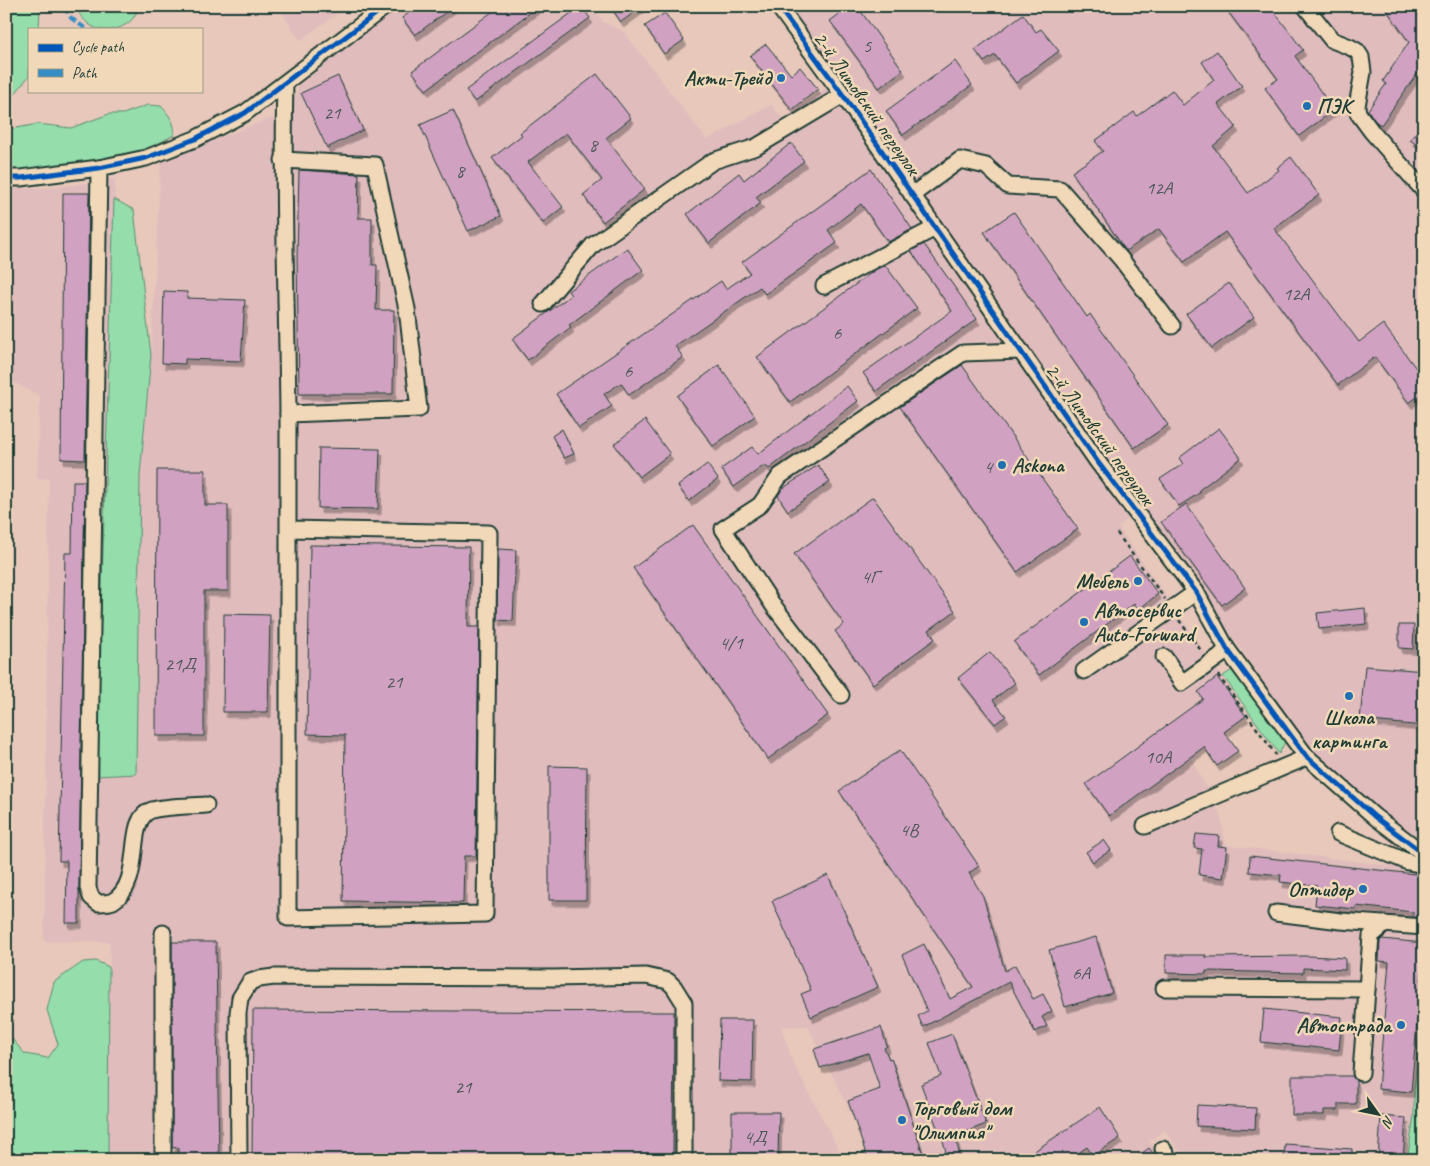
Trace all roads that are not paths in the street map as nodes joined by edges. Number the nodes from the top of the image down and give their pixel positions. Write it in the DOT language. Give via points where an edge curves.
graph roads {
  1 [pos="386,6"];
  2 [pos="778,6"];
  3 [pos="1305,6"];
  4 [pos="284,84"];
  5 [pos="843,94"];
  6 [pos="283,160"];
  7 [pos="99,168"];
  8 [pos="6,178"];
  9 [pos="1424,191"];
  10 [pos="912,194"];
  11 [pos="935,228"];
  12 [pos="824,286"];
  13 [pos="543,304"];
  14 [pos="1172,326"];
  15 [pos="1021,351"];
  16 [pos="288,414"];
  17 [pos="288,529"];
  18 [pos="1196,592"];
  19 [pos="1227,649"];
  20 [pos="1164,657"];
  21 [pos="1084,670"];
  22 [pos="840,695"];
  23 [pos="1306,756"];
  24 [pos="206,805"];
  25 [pos="1145,826"];
  26 [pos="1338,833"];
  27 [pos="1424,854"];
  28 [pos="1424,865"];
  29 [pos="1276,912"];
  30 [pos="1385,924"];
  31 [pos="1424,927"];
  32 [pos="163,934"];
  33 [pos="1164,988"];
  34 [pos="1367,989"];
  35 [pos="1360,1073"];
  36 [pos="162,1160"];
  37 [pos="239,1160"];
  38 [pos="684,1160"];
  1 -- 4 [label="street"];
  2 -- 5 [label="street, 2-й Литовский переулок"];
  3 -- 9 [label="street" via="1332,40 1357,51 1361,57 1363,72 1356,106 1358,113"];
  4 -- 6 [label="street"];
  4 -- 7 [label="street" via="245,114 195,139 146,158"];
  5 -- 10 [label="street, 2-й Литовский переулок"];
  5 -- 13 [label="street" via="756,147 705,166 593,245"];
  6 -- 16 [label="street"];
  6 -- 16 [label="street" via="375,165 407,309 419,409"];
  7 -- 8 [label="street"];
  7 -- 24 [label="street" via="88,888 91,897 98,903 112,902 126,890 132,872 136,833 141,819 151,810"];
  10 -- 11 [label="street, 2-й Литовский переулок"];
  10 -- 14 [label="street" via="960,160 986,166 1008,186 1060,189 1121,259"];
  11 -- 12 [label="street"];
  11 -- 15 [label="street, 2-й Литовский переулок"];
  15 -- 18 [label="street, 2-й Литовский переулок" via="1097,461"];
  15 -- 22 [label="street" via="963,353 780,476 760,505 723,529"];
  16 -- 17 [label="street"];
  17 -- 17 [label="street" via="288,918 485,914 489,533"];
  18 -- 19 [label="street, 2-й Литовский переулок"];
  18 -- 21 [label="street"];
  19 -- 20 [label="street" via="1182,683"];
  19 -- 23 [label="street, 2-й Литовский переулок"];
  23 -- 25 [label="street"];
  23 -- 27 [label="street, 2-й Литовский переулок" via="1375,818"];
  26 -- 28 [label="street" via="1408,862"];
  29 -- 30 [label="street"];
  30 -- 31 [label="street"];
  30 -- 34 [label="street" via="1371,936"];
  32 -- 36 [label="street"];
  33 -- 34 [label="street"];
  34 -- 35 [label="street"];
  37 -- 38 [label="street" via="238,1014 240,998 250,982 274,977 646,976 668,981 684,1003"];
}
